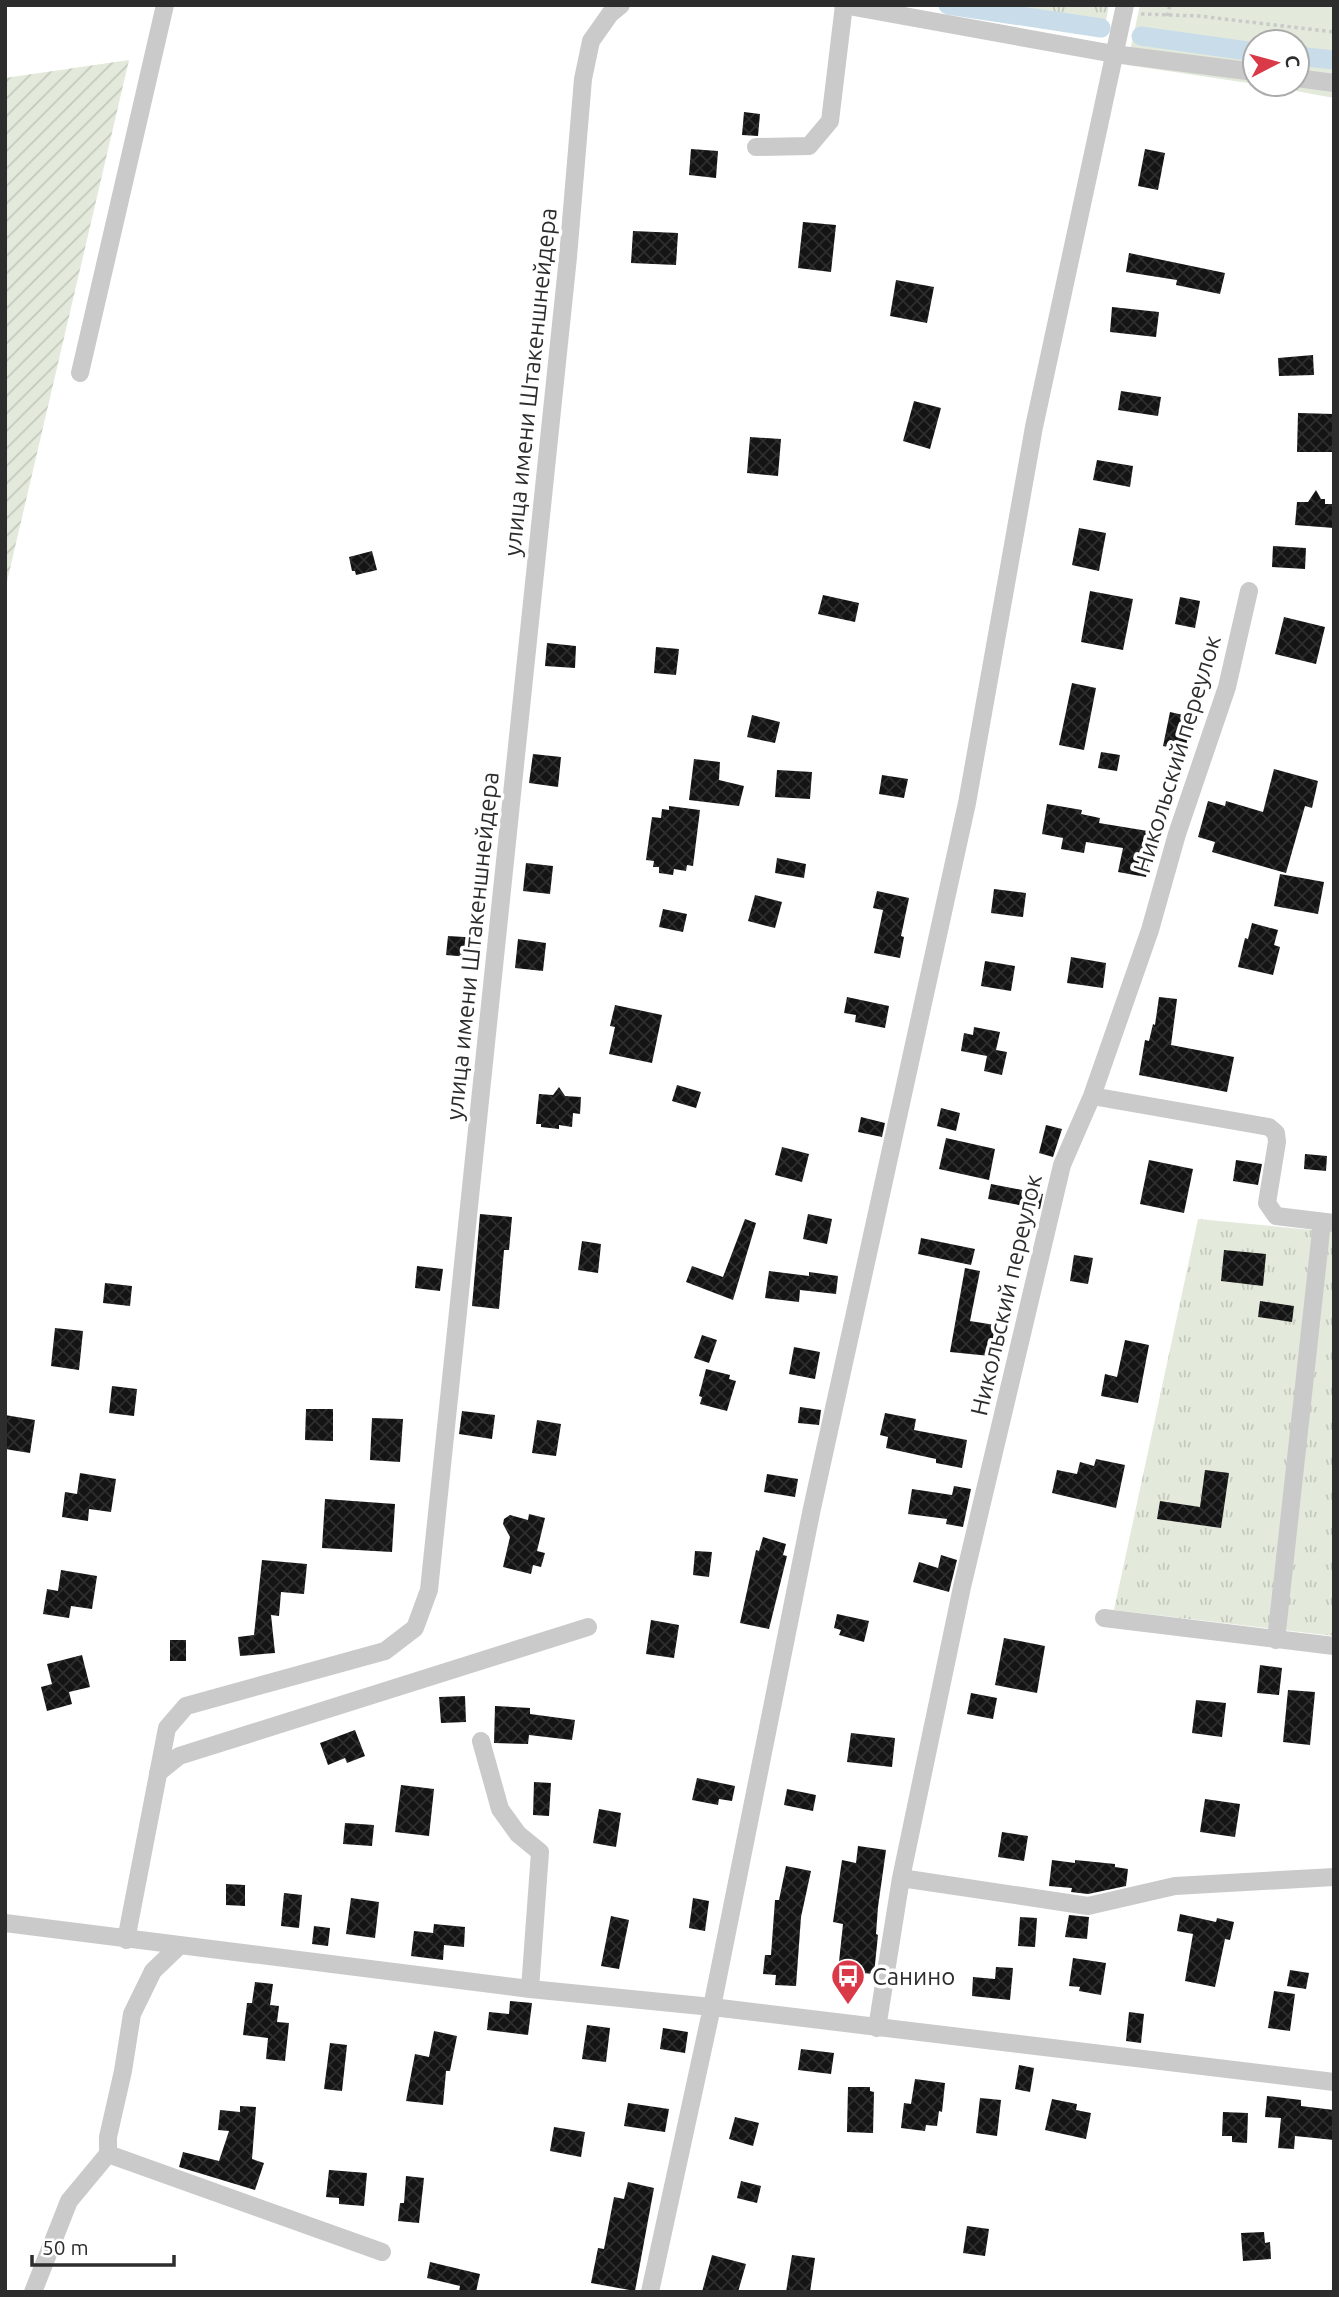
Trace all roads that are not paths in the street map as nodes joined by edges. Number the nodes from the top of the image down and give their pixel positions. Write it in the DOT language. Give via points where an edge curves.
graph roads {
  1 [pos="165,5"];
  2 [pos="621,5"];
  3 [pos="843,5"];
  4 [pos="1124,8"];
  5 [pos="1114,54"];
  6 [pos="1241,70"];
  7 [pos="1311,80"];
  8 [pos="1334,83"];
  9 [pos="756,147"];
  10 [pos="80,373"];
  11 [pos="1249,591"];
  12 [pos="1092,1096"];
  13 [pos="1328,1223"];
  14 [pos="1104,1618"];
  15 [pos="588,1627"];
  16 [pos="1276,1640"];
  17 [pos="1334,1646"];
  18 [pos="481,1741"];
  19 [pos="160,1764"];
  20 [pos="1334,1877"];
  21 [pos="901,1878"];
  22 [pos="5,1923"];
  23 [pos="126,1940"];
  24 [pos="179,1946"];
  25 [pos="530,1989"];
  26 [pos="712,2007"];
  27 [pos="877,2028"];
  28 [pos="1334,2082"];
  29 [pos="108,2154"];
  30 [pos="382,2252"];
  31 [pos="33,2292"];
  32 [pos="650,2292"];
  1 -- 10 [label="street"];
  2 -- 19 [label="street, улица имени Штакеншнейдера" via="591,41 583,79 429,1590 415,1628 385,1651 186,1706 167,1728"];
  3 -- 5 [label="street"];
  3 -- 9 [label="street" via="830,121 809,146"];
  4 -- 5 [label="street"];
  5 -- 6 [label="street"];
  5 -- 26 [label="street" via="1034,427 967,803 811,1513"];
  7 -- 8 [label="street"];
  11 -- 12 [label="street, Никольский переулок" via="1227,687"];
  12 -- 13 [label="street" via="1269,1127 1278,1142 1267,1203 1276,1216"];
  12 -- 21 [label="street, Никольский переулок" via="1062,1165 962,1587"];
  13 -- 16 [label="street"];
  14 -- 16 [label="street"];
  15 -- 19 [label="street"];
  16 -- 17 [label="street"];
  18 -- 25 [label="street" via="500,1810 518,1834 540,1852"];
  19 -- 23 [label="street"];
  20 -- 21 [label="street" via="1175,1886 1088,1906"];
  21 -- 27 [label="street, Никольский переулок"];
  22 -- 23 [label="street"];
  23 -- 24 [label="street"];
  24 -- 25 [label="street"];
  24 -- 29 [label="street" via="153,1970 132,2014"];
  25 -- 26 [label="street"];
  26 -- 27 [label="street"];
  26 -- 32 [label="street"];
  27 -- 28 [label="street"];
  29 -- 30 [label="street"];
  29 -- 31 [label="street" via="69,2201"];
}
